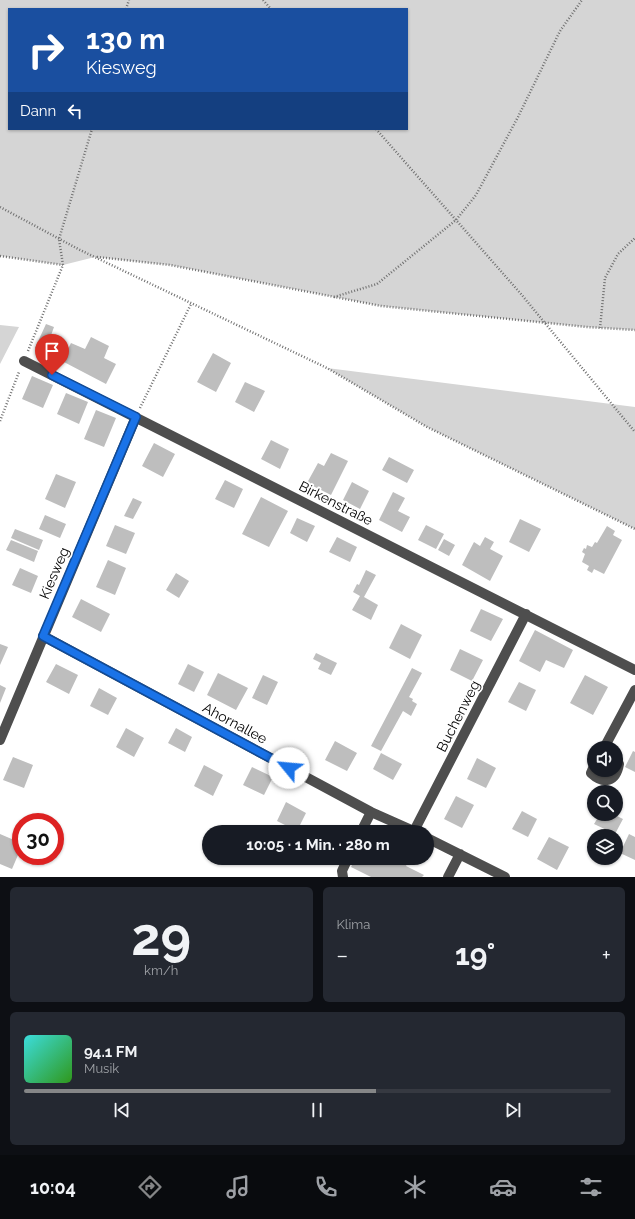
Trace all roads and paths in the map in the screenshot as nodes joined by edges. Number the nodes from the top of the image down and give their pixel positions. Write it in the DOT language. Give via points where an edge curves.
graph roads {
  1 [pos="263,0"];
  2 [pos="582,0"];
  3 [pos="270,8"];
  4 [pos="92,130"];
  5 [pos="377,130"];
  6 [pos="0,207"];
  7 [pos="456,220"];
  8 [pos="635,238"];
  9 [pos="59,239"];
  10 [pos="0,256"];
  11 [pos="95,257"];
  12 [pos="63,265"];
  13 [pos="333,297"];
  14 [pos="191,304"];
  15 [pos="545,323"];
  16 [pos="600,328"];
  17 [pos="635,330"];
  18 [pos="24,361"];
  19 [pos="136,417"];
  20 [pos="0,421"];
  21 [pos="635,432"];
  22 [pos="635,529"];
  23 [pos="526,614"];
  24 [pos="43,636"];
  25 [pos="635,670"];
  26 [pos="635,690"];
  27 [pos="0,740"];
  28 [pos="608,741"];
  29 [pos="595,777"];
  30 [pos="613,777"];
  31 [pos="371,812"];
  32 [pos="364,825"];
  33 [pos="400,825"];
  34 [pos="419,825"];
  35 [pos="434,841"];
  36 [pos="460,854"];
  37 [pos="345,865"];
  38 [pos="343,877"];
  39 [pos="448,877"];
  40 [pos="505,877"];
  1 -- 3 [label="path"];
  2 -- 7 [label="path" via="560,32 476,195"];
  4 -- 9 [label="path"];
  5 -- 7 [label="path"];
  6 -- 9 [label="path"];
  7 -- 13 [label="path" via="378,284"];
  7 -- 15 [label="path"];
  8 -- 16 [label="path" via="618,254 605,278"];
  9 -- 11 [label="path"];
  9 -- 12 [label="path"];
  10 -- 12 [label="path"];
  11 -- 13 [label="path" via="170,265"];
  11 -- 14 [label="path"];
  12 -- 18 [label="path"];
  13 -- 15 [label="path" via="381,306"];
  14 -- 19 [label="path"];
  14 -- 22 [label="path" via="327,368 427,427"];
  15 -- 16 [label="path"];
  15 -- 21 [label="path"];
  16 -- 17 [label="path"];
  18 -- 19 [label="street, Birkenstraße"];
  18 -- 20 [label="path"];
  19 -- 23 [label="street, Birkenstraße"];
  19 -- 24 [label="street, Kiesweg"];
  23 -- 25 [label="street, Birkenstraße"];
  23 -- 34 [label="street, Buchenweg"];
  24 -- 27 [label="street, Kiesweg"];
  24 -- 31 [label="street, Ahornallee"];
  26 -- 28 [label="street"];
  29 -- 30 [label="street" via="605,781"];
  31 -- 32 [label="street"];
  31 -- 33 [label="street, Ahornallee"];
  35 -- 36 [label="street"];
  36 -- 39 [label="street"];
  36 -- 40 [label="street"];
  37 -- 38 [label="street"];
}
